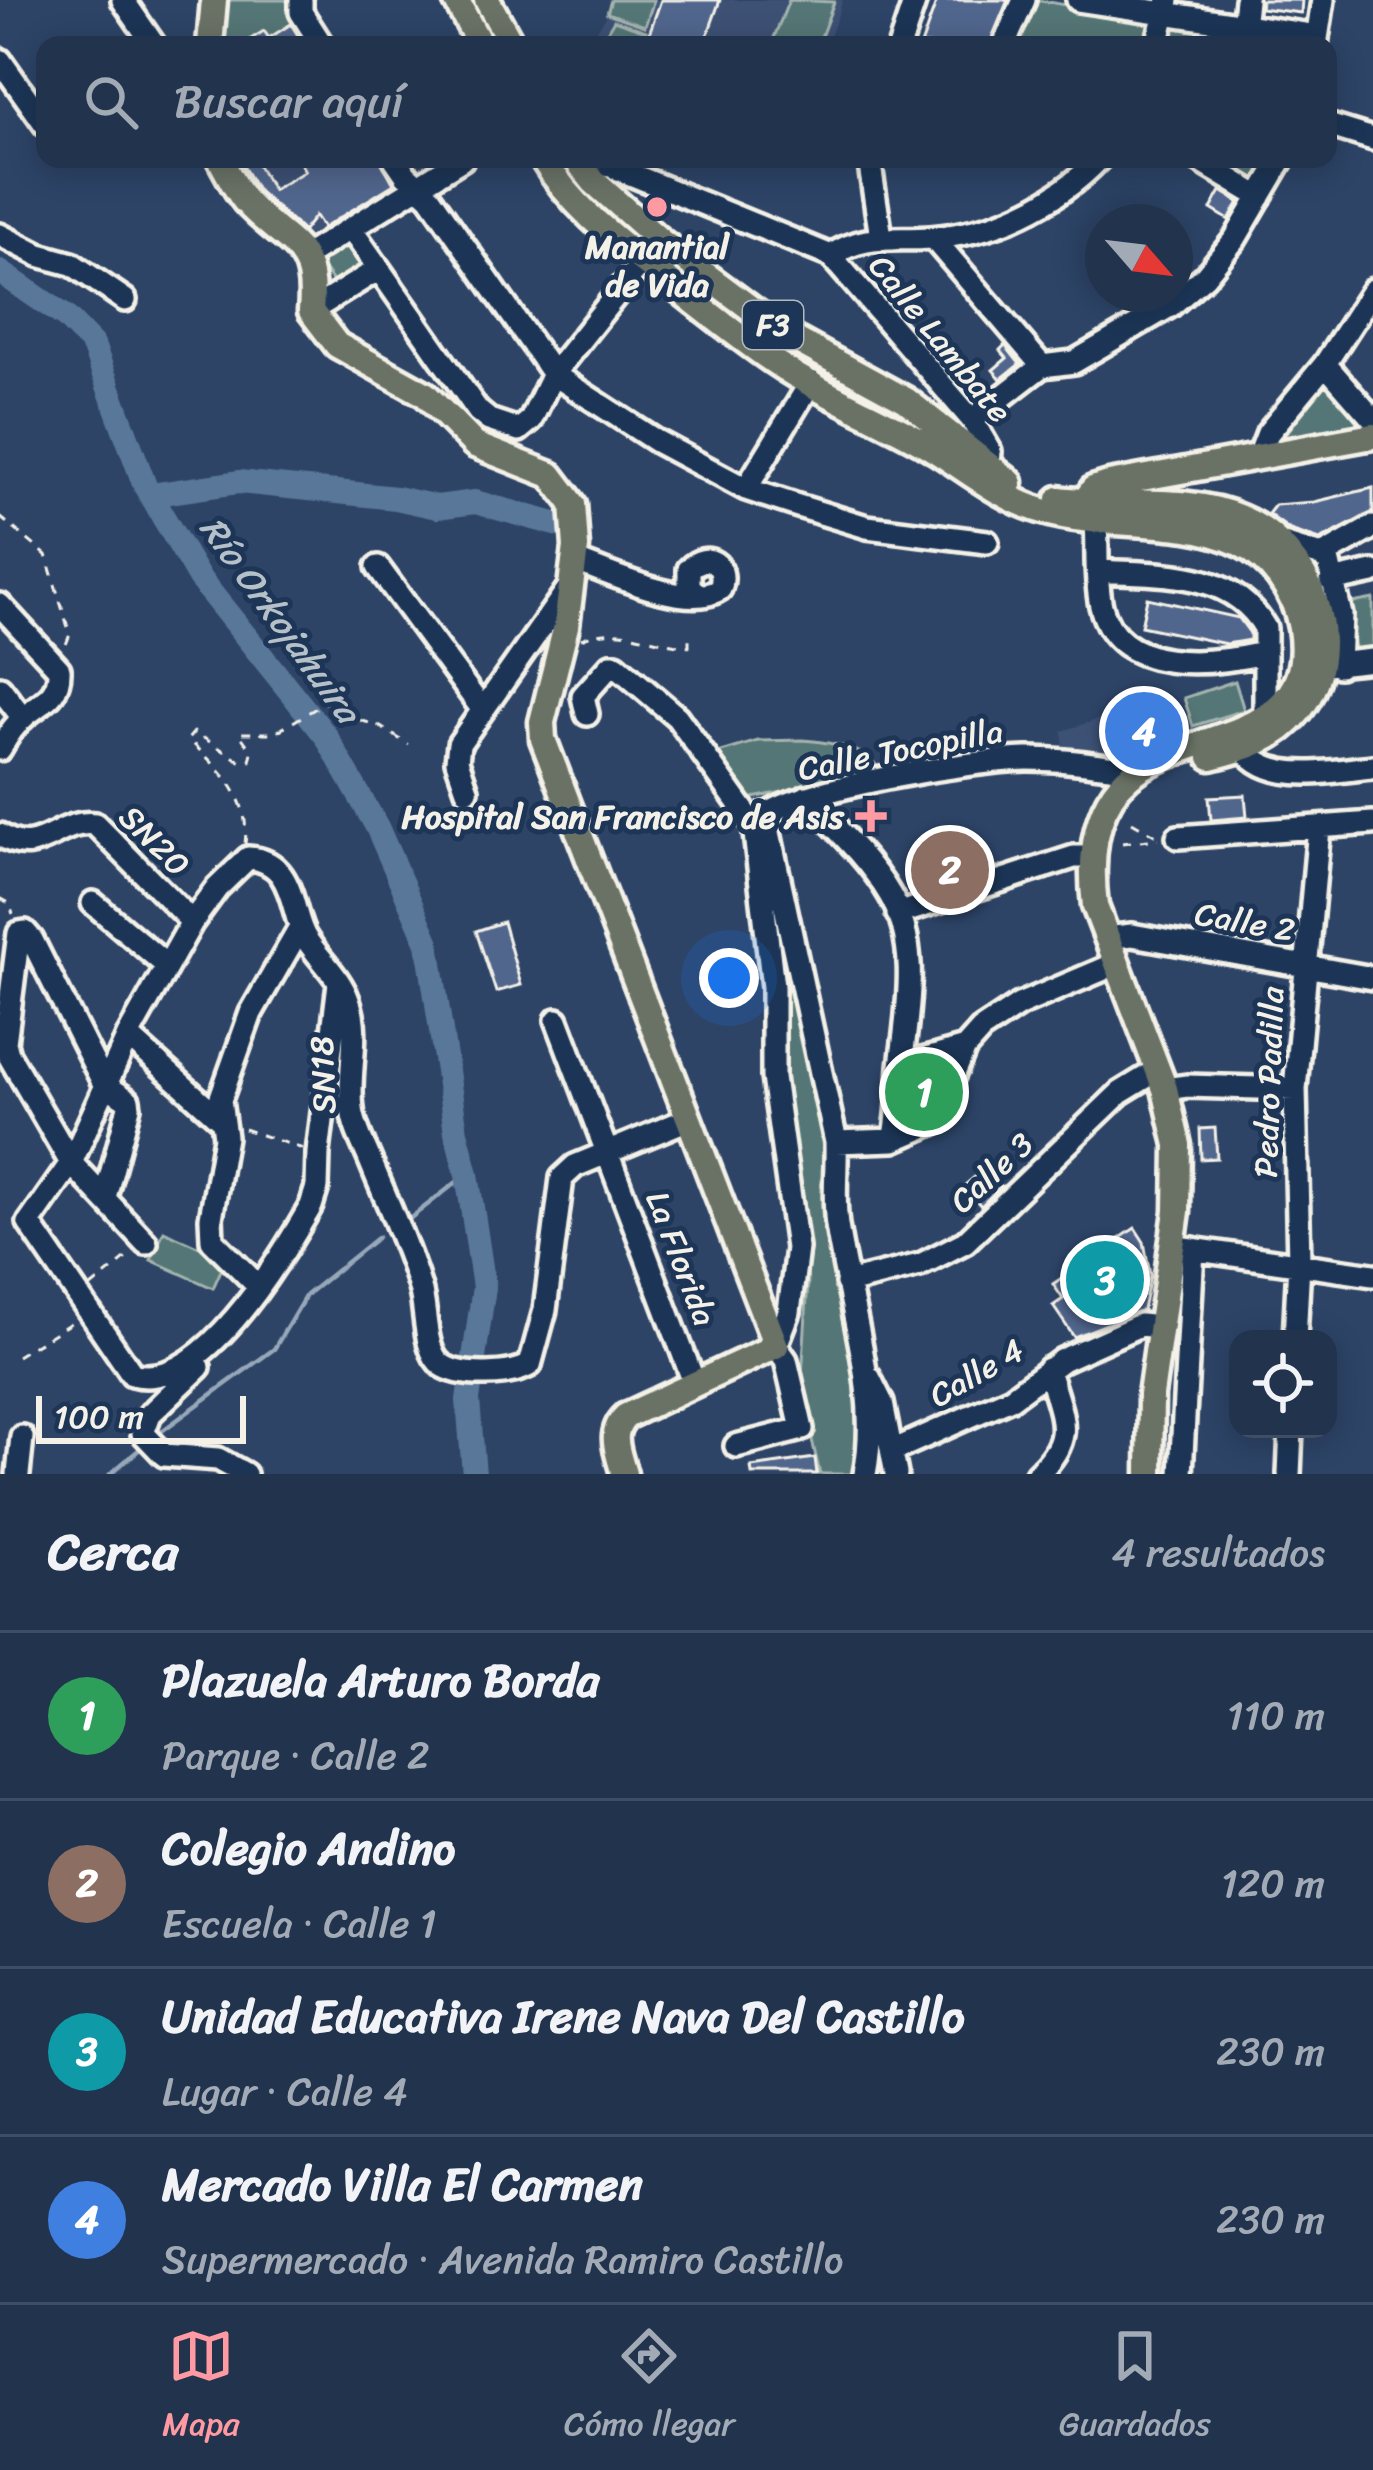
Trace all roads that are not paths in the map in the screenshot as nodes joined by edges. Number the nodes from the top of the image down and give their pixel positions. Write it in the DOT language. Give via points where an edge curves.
graph roads {
  1 [pos="123,0"];
  2 [pos="214,0"];
  3 [pos="301,0"];
  4 [pos="456,0"];
  5 [pos="487,0"];
  6 [pos="915,0"];
  7 [pos="1024,0"];
  8 [pos="1246,0"];
  9 [pos="1323,0"];
  10 [pos="1093,2"];
  11 [pos="1168,8"];
  12 [pos="1243,27"];
  13 [pos="148,36"];
  14 [pos="211,36"];
  15 [pos="316,36"];
  16 [pos="475,36"];
  17 [pos="507,36"];
  18 [pos="903,36"];
  19 [pos="1012,36"];
  20 [pos="1290,36"];
  21 [pos="1317,36"];
  22 [pos="0,60"];
  23 [pos="36,111"];
  24 [pos="1337,128"];
  25 [pos="1373,139"];
  26 [pos="225,168"];
  27 [pos="403,168"];
  28 [pos="446,168"];
  29 [pos="550,168"];
  30 [pos="583,168"];
  31 [pos="615,168"];
  32 [pos="870,168"];
  33 [pos="1090,168"];
  34 [pos="1213,168"];
  35 [pos="1277,168"];
  36 [pos="417,185"];
  37 [pos="1260,197"];
  38 [pos="351,229"];
  39 [pos="0,235"];
  40 [pos="881,237"];
  41 [pos="933,238"];
  42 [pos="659,240"];
  43 [pos="306,256"];
  44 [pos="831,256"];
  45 [pos="643,261"];
  46 [pos="376,270"];
  47 [pos="1373,290"];
  48 [pos="125,301"];
  49 [pos="311,311"];
  50 [pos="826,357"];
  51 [pos="1324,364"];
  52 [pos="1042,366"];
  53 [pos="553,374"];
  54 [pos="812,382"];
  55 [pos="1373,419"];
  56 [pos="972,420"];
  57 [pos="1373,436"];
  58 [pos="1260,454"];
  59 [pos="985,472"];
  60 [pos="746,489"];
  61 [pos="1090,512"];
  62 [pos="1373,527"];
  63 [pos="988,542"];
  64 [pos="1280,543"];
  65 [pos="1322,556"];
  66 [pos="574,560"];
  67 [pos="378,566"];
  68 [pos="1098,571"];
  69 [pos="1373,572"];
  70 [pos="1331,581"];
  71 [pos="568,589"];
  72 [pos="699,595"];
  73 [pos="0,605"];
  74 [pos="1264,653"];
  75 [pos="1373,660"];
  76 [pos="1321,664"];
  77 [pos="0,688"];
  78 [pos="482,710"];
  79 [pos="587,714"];
  80 [pos="23,718"];
  81 [pos="1271,724"];
  82 [pos="1239,742"];
  83 [pos="0,749"];
  84 [pos="1373,767"];
  85 [pos="1137,770"];
  86 [pos="466,790"];
  87 [pos="806,797"];
  88 [pos="759,820"];
  89 [pos="1373,823"];
  90 [pos="1319,828"];
  91 [pos="0,835"];
  92 [pos="1168,838"];
  93 [pos="1093,857"];
  94 [pos="93,903"];
  95 [pos="898,914"];
  96 [pos="192,922"];
  97 [pos="300,928"];
  98 [pos="1106,938"];
  99 [pos="1118,963"];
  100 [pos="1304,964"];
  101 [pos="167,966"];
  102 [pos="1373,978"];
  103 [pos="339,983"];
  104 [pos="557,1020"];
  105 [pos="128,1036"];
  106 [pos="964,1048"];
  107 [pos="901,1066"];
  108 [pos="1161,1080"];
  109 [pos="104,1084"];
  110 [pos="1295,1089"];
  111 [pos="220,1119"];
  112 [pos="686,1120"];
  113 [pos="894,1140"];
  114 [pos="836,1142"];
  115 [pos="606,1155"];
  116 [pos="71,1162"];
  117 [pos="105,1197"];
  118 [pos="146,1243"];
  119 [pos="1182,1247"];
  120 [pos="1299,1262"];
  121 [pos="1373,1275"];
  122 [pos="848,1283"];
  123 [pos="258,1286"];
  124 [pos="233,1321"];
  125 [pos="1160,1328"];
  126 [pos="1295,1330"];
  127 [pos="776,1346"];
  128 [pos="863,1364"];
  129 [pos="1048,1369"];
  130 [pos="695,1385"];
  131 [pos="22,1437"];
  132 [pos="1291,1438"];
  133 [pos="736,1446"];
  134 [pos="894,1463"];
  135 [pos="18,1474"];
  136 [pos="244,1474"];
  137 [pos="624,1474"];
  138 [pos="865,1474"];
  139 [pos="1037,1474"];
  140 [pos="1150,1474"];
  141 [pos="1181,1474"];
  142 [pos="1289,1474"];
  1 -- 13 [label="street"];
  2 -- 14 [label="main road"];
  3 -- 15 [label="street"];
  4 -- 16 [label="main road"];
  5 -- 17 [label="main road"];
  6 -- 18 [label="street"];
  7 -- 19 [label="street"];
  8 -- 12 [label="street"];
  9 -- 21 [label="street"];
  10 -- 11 [label="street"];
  11 -- 12 [label="street"];
  12 -- 20 [label="street"];
  22 -- 23 [label="street"];
  24 -- 25 [label="street"];
  26 -- 43 [label="main road" via="244,200"];
  27 -- 36 [label="street"];
  28 -- 36 [label="street"];
  29 -- 45 [label="main road, F3" via="578,206"];
  30 -- 42 [label="main road, F3"];
  31 -- 44 [label="street"];
  32 -- 40 [label="street"];
  33 -- 41 [label="street" via="1046,203"];
  34 -- 37 [label="street"];
  35 -- 37 [label="street"];
  36 -- 38 [label="street"];
  36 -- 53 [label="street"];
  37 -- 52 [label="street" via="1205,276 1169,307 1074,362"];
  38 -- 43 [label="street"];
  38 -- 46 [label="street"];
  39 -- 48 [label="street" via="72,264"];
  40 -- 41 [label="street"];
  40 -- 44 [label="street"];
  41 -- 52 [label="street"];
  42 -- 45 [label="main road"];
  42 -- 50 [label="main road, F3"];
  43 -- 49 [label="main road"];
  44 -- 56 [label="street, Calle Lambate"];
  45 -- 53 [label="street"];
  45 -- 54 [label="main road, F3" via="776,364"];
  46 -- 49 [label="street"];
  46 -- 53 [label="street" via="489,420 519,430"];
  47 -- 51 [label="street"];
  49 -- 66 [label="main road" via="337,345 425,394 475,445 551,475 573,504"];
  50 -- 54 [label="main road"];
  50 -- 59 [label="main road, F3" via="906,400"];
  51 -- 55 [label="street"];
  51 -- 58 [label="street"];
  52 -- 56 [label="street"];
  53 -- 60 [label="street"];
  54 -- 59 [label="main road, F3"];
  54 -- 60 [label="street"];
  56 -- 59 [label="street, Calle Lambate" via="990,452"];
  57 -- 58 [label="main road"];
  58 -- 61 [label="main road" via="1094,489"];
  59 -- 61 [label="main road, F3" via="1045,512"];
  60 -- 63 [label="street" via="867,527"];
  61 -- 64 [label="main road, F3" via="1122,504 1218,510"];
  61 -- 68 [label="street"];
  61 -- 76 [label="main road, F3" via="1205,532 1258,555 1288,590"];
  62 -- 65 [label="street"];
  64 -- 65 [label="street"];
  64 -- 76 [label="main road, F3" via="1314,596"];
  65 -- 70 [label="street"];
  66 -- 71 [label="main road"];
  66 -- 72 [label="street"];
  67 -- 78 [label="street"];
  68 -- 74 [label="street" via="1222,585 1259,618"];
  68 -- 74 [label="street" via="1102,609 1130,649 1167,661"];
  69 -- 70 [label="street"];
  70 -- 76 [label="street" via="1341,615"];
  71 -- 78 [label="street"];
  71 -- 112 [label="main road" via="543,739"];
  73 -- 80 [label="street" via="58,668 56,690"];
  74 -- 81 [label="street"];
  75 -- 76 [label="street"];
  76 -- 81 [label="main road" via="1295,681"];
  77 -- 80 [label="street"];
  78 -- 86 [label="street" via="458,744"];
  79 -- 88 [label="street" via="586,690 616,665 677,717"];
  80 -- 83 [label="street"];
  81 -- 82 [label="main road"];
  82 -- 84 [label="street" via="1278,772"];
  82 -- 85 [label="main road"];
  82 -- 93 [label="main road" via="1155,776 1122,808"];
  85 -- 87 [label="street, Calle Tocopilla" via="1019,759"];
  85 -- 93 [label="main road" via="1100,820"];
  87 -- 88 [label="street, Calle Tocopilla"];
  87 -- 95 [label="street" via="877,877"];
  88 -- 114 [label="street"];
  88 -- 127 [label="street" via="773,1077 797,1248"];
  89 -- 90 [label="street"];
  90 -- 92 [label="street"];
  90 -- 100 [label="street, Pedro Padilla"];
  91 -- 96 [label="street, SN20" via="35,844 75,824 95,824"];
  93 -- 95 [label="street" via="1074,856"];
  93 -- 98 [label="main road"];
  94 -- 101 [label="street"];
  95 -- 107 [label="street" via="911,1010"];
  96 -- 97 [label="street, SN18" via="249,861 270,865 293,896"];
  96 -- 101 [label="street"];
  97 -- 103 [label="street, SN18"];
  97 -- 111 [label="street" via="251,1013"];
  98 -- 99 [label="main road"];
  98 -- 100 [label="street, Calle 2" via="1132,935"];
  99 -- 106 [label="street" via="1019,1005"];
  99 -- 108 [label="main road"];
  100 -- 102 [label="street, Calle 2"];
  100 -- 110 [label="street, Pedro Padilla"];
  101 -- 105 [label="street"];
  103 -- 115 [label="street, SN18" via="353,1019 356,1129 420,1287 440,1364 497,1375 521,1370 534,1356 562,1178"];
  103 -- 123 [label="street" via="317,1187"];
  104 -- 115 [label="street, La Florida"];
  105 -- 109 [label="street"];
  105 -- 111 [label="street"];
  106 -- 107 [label="street"];
  106 -- 113 [label="street" via="933,1123"];
  107 -- 113 [label="street"];
  108 -- 110 [label="street"];
  108 -- 119 [label="main road" via="1178,1145"];
  108 -- 122 [label="street, Calle 3" via="1120,1093 965,1242 920,1265"];
  109 -- 116 [label="street"];
  109 -- 116 [label="street" via="32,940 19,933 8,1054"];
  109 -- 117 [label="street" via="130,1107"];
  110 -- 120 [label="street, Pedro Padilla"];
  111 -- 123 [label="street" via="225,1137 212,1240"];
  112 -- 115 [label="street"];
  112 -- 127 [label="main road"];
  113 -- 114 [label="street"];
  114 -- 122 [label="street" via="832,1185"];
  115 -- 130 [label="street, La Florida"];
  116 -- 117 [label="street"];
  116 -- 124 [label="street" via="29,1222 132,1374 169,1374"];
  117 -- 118 [label="street"];
  119 -- 120 [label="street"];
  119 -- 125 [label="main road"];
  119 -- 141 [label="street"];
  120 -- 121 [label="street"];
  120 -- 126 [label="street, Pedro Padilla"];
  122 -- 128 [label="street"];
  123 -- 124 [label="street"];
  124 -- 136 [label="street" via="228,1342 150,1414 150,1442"];
  125 -- 129 [label="street, Calle 4" via="1140,1325"];
  125 -- 140 [label="main road"];
  127 -- 130 [label="main road"];
  127 -- 133 [label="street" via="802,1430"];
  128 -- 134 [label="street" via="882,1403"];
  128 -- 138 [label="street"];
  129 -- 134 [label="street, Calle 4"];
  129 -- 139 [label="street" via="1064,1432"];
  130 -- 137 [label="main road" via="620,1421 614,1438"];
  131 -- 135 [label="street"];
  132 -- 142 [label="street"];
}
